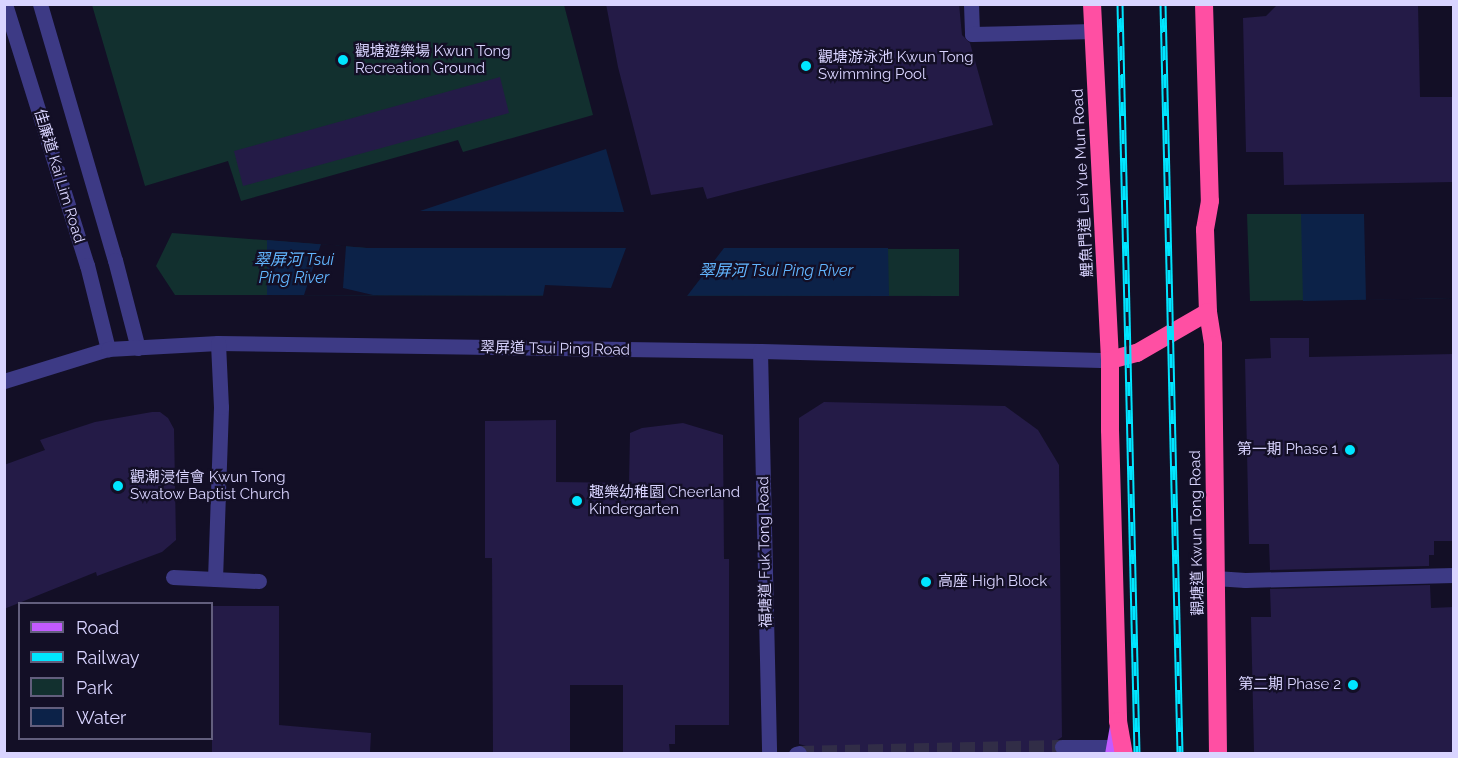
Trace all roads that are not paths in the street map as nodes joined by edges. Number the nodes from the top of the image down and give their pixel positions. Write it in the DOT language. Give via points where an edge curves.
graph roads {
  1 [pos="5,4"];
  2 [pos="40,4"];
  3 [pos="971,4"];
  4 [pos="1092,4"];
  5 [pos="1204,4"];
  6 [pos="1093,31"];
  7 [pos="1208,312"];
  8 [pos="218,344"];
  9 [pos="138,348"];
  10 [pos="108,349"];
  11 [pos="760,351"];
  12 [pos="1110,360"];
  13 [pos="4,381"];
  14 [pos="1454,575"];
  15 [pos="172,577"];
  16 [pos="1215,578"];
  17 [pos="215,579"];
  18 [pos="259,581"];
  19 [pos="1062,747"];
  20 [pos="1116,751"];
  21 [pos="769,753"];
  22 [pos="1218,753"];
  1 -- 10 [label="street, 佳廉道 Kai Lim Road" via="87,265"];
  2 -- 9 [label="street, 佳廉道 Kai Lim Road"];
  3 -- 6 [label="street" via="972,34"];
  4 -- 6 [label="highway, 鯉魚門道 Lei Yue Mun Road"];
  5 -- 7 [label="highway" via="1210,201 1205,230"];
  6 -- 12 [label="highway, 鯉魚門道 Lei Yue Mun Road"];
  7 -- 12 [label="highway" via="1137,353"];
  7 -- 16 [label="highway, 觀塘道 Kwun Tong Road" via="1213,345"];
  8 -- 9 [label="street, 翠屏道 Tsui Ping Road"];
  8 -- 11 [label="street, 翠屏道 Tsui Ping Road"];
  8 -- 17 [label="street" via="221,407"];
  9 -- 10 [label="street, 翠屏道 Tsui Ping Road"];
  10 -- 13 [label="street, 翠屏道 Tsui Ping Road"];
  11 -- 12 [label="street, 翠屏道 Tsui Ping Road"];
  11 -- 21 [label="street, 福塘道 Fuk Tong Road"];
  12 -- 20 [label="highway"];
  14 -- 16 [label="street"];
  15 -- 17 [label="street"];
  16 -- 22 [label="highway, 觀塘道 Kwun Tong Road"];
  17 -- 18 [label="street"];
  19 -- 20 [label="street"];
}
